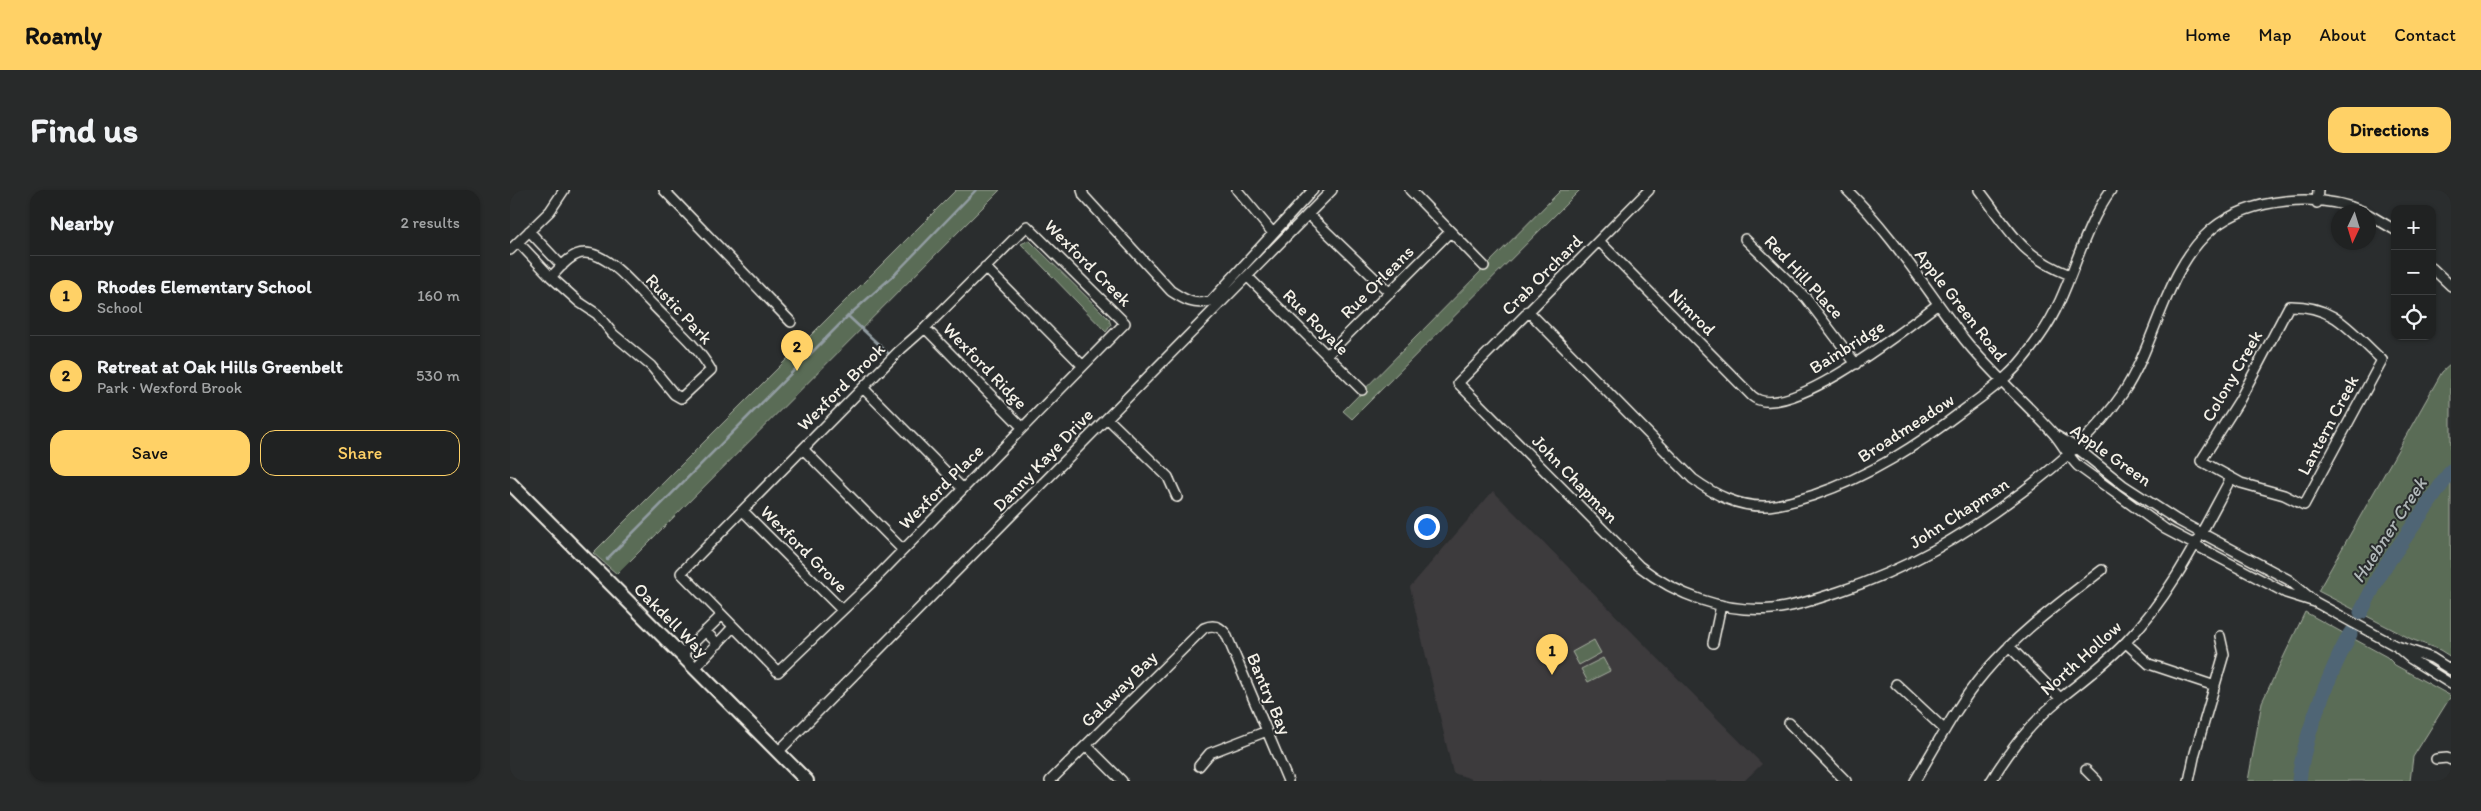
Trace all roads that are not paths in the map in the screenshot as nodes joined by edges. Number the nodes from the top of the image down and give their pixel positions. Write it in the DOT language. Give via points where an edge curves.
graph roads {
  1 [pos="564,190"];
  2 [pos="664,190"];
  3 [pos="1082,190"];
  4 [pos="1237,190"];
  5 [pos="1313,190"];
  6 [pos="1332,190"];
  7 [pos="1410,190"];
  8 [pos="1649,190"];
  9 [pos="1847,190"];
  10 [pos="1979,190"];
  11 [pos="2111,190"];
  12 [pos="2318,190"];
  13 [pos="2317,202"];
  14 [pos="2339,205"];
  15 [pos="1308,214"];
  16 [pos="2376,219"];
  17 [pos="1028,226"];
  18 [pos="2391,228"];
  19 [pos="529,232"];
  20 [pos="1272,232"];
  21 [pos="1450,232"];
  22 [pos="1286,236"];
  23 [pos="1745,239"];
  24 [pos="1599,241"];
  25 [pos="518,242"];
  26 [pos="1278,244"];
  27 [pos="544,247"];
  28 [pos="510,250"];
  29 [pos="532,258"];
  30 [pos="562,266"];
  31 [pos="1484,266"];
  32 [pos="985,267"];
  33 [pos="2436,272"];
  34 [pos="1247,276"];
  35 [pos="2070,276"];
  36 [pos="551,277"];
  37 [pos="2451,286"];
  38 [pos="1390,294"];
  39 [pos="1938,304"];
  40 [pos="1528,311"];
  41 [pos="791,322"];
  42 [pos="1125,323"];
  43 [pos="925,328"];
  44 [pos="1328,355"];
  45 [pos="2382,360"];
  46 [pos="1856,364"];
  47 [pos="1082,365"];
  48 [pos="2001,382"];
  49 [pos="1458,383"];
  50 [pos="864,389"];
  51 [pos="1362,390"];
  52 [pos="1766,403"];
  53 [pos="1107,418"];
  54 [pos="1022,428"];
  55 [pos="2054,435"];
  56 [pos="2077,448"];
  57 [pos="803,449"];
  58 [pos="2068,457"];
  59 [pos="2231,478"];
  60 [pos="510,483"];
  61 [pos="962,488"];
  62 [pos="1177,497"];
  63 [pos="743,511"];
  64 [pos="2201,533"];
  65 [pos="2194,545"];
  66 [pos="902,549"];
  67 [pos="2102,570"];
  68 [pos="2315,602"];
  69 [pos="1721,605"];
  70 [pos="841,610"];
  71 [pos="722,616"];
  72 [pos="1214,625"];
  73 [pos="733,627"];
  74 [pos="705,631"];
  75 [pos="2220,636"];
  76 [pos="1714,643"];
  77 [pos="2126,643"];
  78 [pos="718,644"];
  79 [pos="2394,645"];
  80 [pos="2010,646"];
  81 [pos="681,655"];
  82 [pos="695,668"];
  83 [pos="2451,670"];
  84 [pos="1896,684"];
  85 [pos="2451,684"];
  86 [pos="2215,686"];
  87 [pos="2060,698"];
  88 [pos="1789,724"];
  89 [pos="1945,730"];
  90 [pos="1267,731"];
  91 [pos="1086,745"];
  92 [pos="778,752"];
  93 [pos="2436,759"];
  94 [pos="2451,760"];
  95 [pos="1199,766"];
  96 [pos="2086,770"];
  97 [pos="807,781"];
  98 [pos="1050,781"];
  99 [pos="1122,781"];
  100 [pos="1288,781"];
  101 [pos="1846,781"];
  102 [pos="1915,781"];
  103 [pos="1991,781"];
  104 [pos="2097,781"];
  105 [pos="2189,781"];
  1 -- 19 [label="street" via="550,211"];
  2 -- 41 [label="street"];
  3 -- 20 [label="street" via="1171,291 1188,302 1202,304 1211,301"];
  4 -- 20 [label="street"];
  5 -- 20 [label="street"];
  6 -- 15 [label="street, Danny Kaye Drive"];
  7 -- 21 [label="street"];
  8 -- 24 [label="street, Crab Orchard"];
  9 -- 39 [label="street, Apple Green Road" via="1888,236"];
  10 -- 35 [label="street" via="2033,258"];
  11 -- 35 [label="street, Broadmeadow" via="2093,220"];
  12 -- 13 [label="street"];
  13 -- 14 [label="street, John Chapman"];
  13 -- 56 [label="street, John Chapman" via="2286,201 2261,205 2226,220 2205,235 2182,266 2141,362 2123,393"];
  15 -- 22 [label="street, Danny Kaye Drive"];
  15 -- 38 [label="street"];
  16 -- 18 [label="street"];
  17 -- 32 [label="street, Wexford Brook"];
  17 -- 42 [label="street, Wexford Creek"];
  19 -- 25 [label="street"];
  19 -- 27 [label="street"];
  20 -- 22 [label="street"];
  20 -- 26 [label="street"];
  21 -- 31 [label="street"];
  21 -- 38 [label="street, Rue Orleans"];
  22 -- 26 [label="street, Danny Kaye Drive"];
  23 -- 46 [label="street, Red Hill Place" via="1806,298"];
  24 -- 40 [label="street, Crab Orchard"];
  24 -- 52 [label="street, Nimrod" via="1752,396"];
  25 -- 28 [label="street"];
  25 -- 29 [label="street, Rustic Park"];
  26 -- 34 [label="street, Danny Kaye Drive"];
  27 -- 29 [label="street"];
  27 -- 30 [label="street"];
  29 -- 36 [label="street, Rustic Park"];
  30 -- 36 [label="street, Rustic Park"];
  30 -- 36 [label="street, Rustic Park" via="578,253 586,252 610,264 686,336 710,370 681,398 674,394 651,366 626,347 597,314"];
  32 -- 43 [label="street, Wexford Brook"];
  32 -- 47 [label="street"];
  33 -- 37 [label="street"];
  34 -- 44 [label="street, Rue Royale"];
  34 -- 53 [label="street, Danny Kaye Drive"];
  35 -- 48 [label="street, Broadmeadow" via="2042,334"];
  38 -- 44 [label="street, Rue Orleans"];
  39 -- 46 [label="street, Bainbridge"];
  39 -- 48 [label="street, Apple Green Road"];
  40 -- 48 [label="street, Broadmeadow" via="1693,479 1723,497 1749,505 1786,503 1860,477 1930,436"];
  40 -- 49 [label="street, Crab Orchard"];
  42 -- 47 [label="street, Wexford Place"];
  43 -- 50 [label="street, Wexford Brook"];
  43 -- 54 [label="street, Wexford Ridge"];
  44 -- 51 [label="street, Rue Royale"];
  45 -- 59 [label="street, Lantern Creek" via="2304,505"];
  45 -- 59 [label="street, Colony Creek" via="2328,313 2289,306 2239,401 2200,460"];
  46 -- 52 [label="street, Bainbridge" via="1802,392"];
  47 -- 54 [label="street, Wexford Place"];
  48 -- 55 [label="street, Apple Green Road"];
  49 -- 69 [label="street, John Chapman" via="1639,566 1672,588"];
  50 -- 57 [label="street, Wexford Brook"];
  50 -- 61 [label="street"];
  53 -- 62 [label="street" via="1168,477"];
  53 -- 92 [label="street, Danny Kaye Drive"];
  54 -- 61 [label="street, Wexford Place"];
  55 -- 56 [label="street, Apple Green"];
  55 -- 58 [label="street, Apple Green"];
  56 -- 58 [label="street, John Chapman"];
  56 -- 64 [label="street, Apple Green" via="2124,484"];
  57 -- 63 [label="street, Wexford Brook"];
  57 -- 66 [label="street"];
  58 -- 65 [label="street, Apple Green" via="2135,509"];
  58 -- 69 [label="street, John Chapman" via="1957,538 1885,575 1791,606 1753,609"];
  59 -- 64 [label="street, North Hollow"];
  60 -- 81 [label="street, Oakdell Way"];
  61 -- 66 [label="street, Wexford Place"];
  63 -- 70 [label="street, Wexford Grove"];
  63 -- 71 [label="street, Wexford Brook" via="680,573"];
  64 -- 65 [label="street, North Hollow"];
  64 -- 68 [label="street, Apple Green" via="2289,580"];
  65 -- 68 [label="street, Apple Green" via="2286,593"];
  65 -- 77 [label="street, North Hollow" via="2161,600"];
  66 -- 70 [label="street, Wexford Place"];
  67 -- 80 [label="street" via="2039,618"];
  68 -- 79 [label="street, Apple Green"];
  69 -- 76 [label="street"];
  70 -- 73 [label="street, Wexford Place" via="778,672"];
  71 -- 73 [label="street"];
  71 -- 74 [label="street"];
  72 -- 90 [label="street, Bantry Bay" via="1226,634"];
  72 -- 91 [label="street, Galaway Bay" via="1204,628"];
  73 -- 78 [label="street"];
  74 -- 78 [label="street"];
  74 -- 81 [label="street"];
  75 -- 86 [label="street" via="2224,654"];
  77 -- 86 [label="street" via="2149,664"];
  77 -- 87 [label="street, North Hollow"];
  78 -- 82 [label="street"];
  79 -- 83 [label="street, Apple Green" via="2432,658"];
  79 -- 85 [label="street, Apple Green"];
  80 -- 87 [label="street"];
  80 -- 89 [label="street" via="1969,692"];
  81 -- 82 [label="street, Oakdell Way"];
  82 -- 92 [label="street, Oakdell Way"];
  84 -- 89 [label="street"];
  86 -- 105 [label="street"];
  87 -- 103 [label="street, North Hollow" via="2014,746"];
  88 -- 101 [label="street"];
  89 -- 102 [label="street"];
  90 -- 95 [label="street" via="1210,753"];
  90 -- 100 [label="street, Bantry Bay"];
  91 -- 98 [label="street, Galaway Bay"];
  91 -- 99 [label="street"];
  92 -- 97 [label="street, Oakdell Way"];
  93 -- 94 [label="street"];
  96 -- 104 [label="street"];
}
